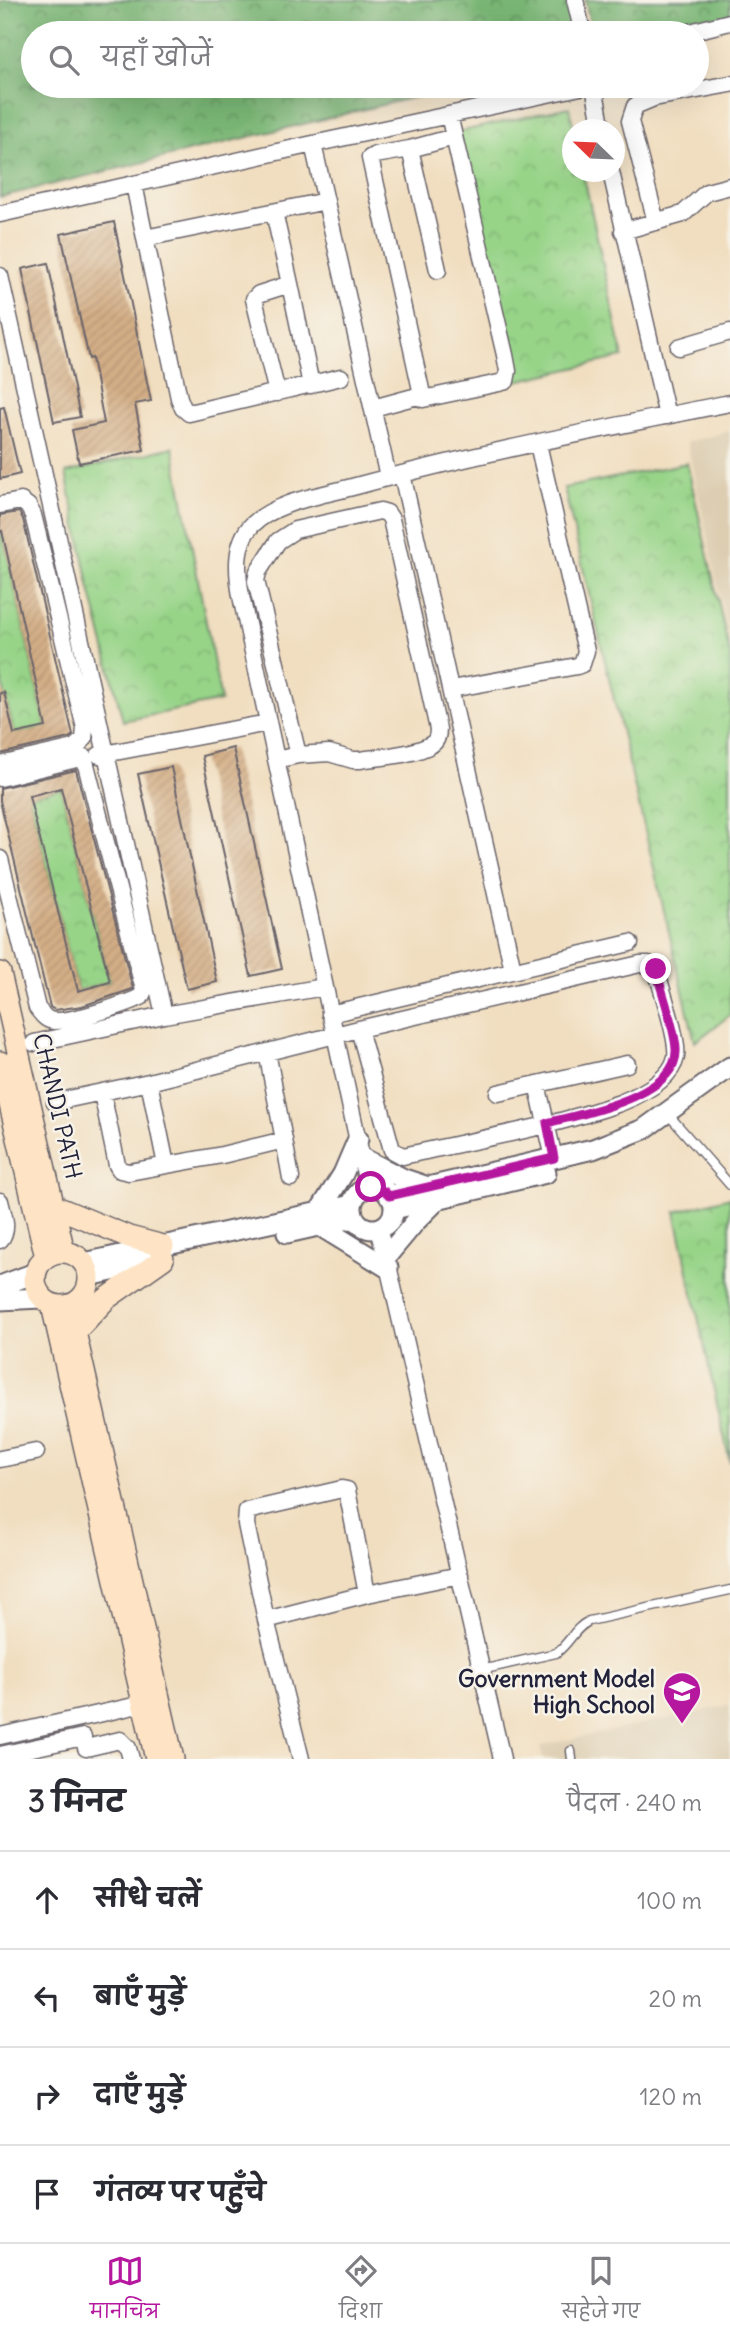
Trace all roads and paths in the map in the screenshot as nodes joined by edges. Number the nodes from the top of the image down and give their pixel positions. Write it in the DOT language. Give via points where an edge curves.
graph roads {
  1 [pos="575,0"];
  2 [pos="580,21"];
  3 [pos="730,22"];
  4 [pos="709,27"];
  5 [pos="730,84"];
  6 [pos="709,88"];
  7 [pos="529,98"];
  8 [pos="596,98"];
  9 [pos="654,98"];
  10 [pos="449,115"];
  11 [pos="601,119"];
  12 [pos="454,137"];
  13 [pos="313,144"];
  14 [pos="410,149"];
  15 [pos="613,182"];
  16 [pos="134,184"];
  17 [pos="730,186"];
  18 [pos="326,201"];
  19 [pos="274,212"];
  20 [pos="0,214"];
  21 [pos="656,222"];
  22 [pos="623,230"];
  23 [pos="145,238"];
  24 [pos="438,270"];
  25 [pos="0,276"];
  26 [pos="290,284"];
  27 [pos="730,332"];
  28 [pos="679,347"];
  29 [pos="341,377"];
  30 [pos="311,385"];
  31 [pos="277,393"];
  32 [pos="421,395"];
  33 [pos="730,403"];
  34 [pos="373,408"];
  35 [pos="667,415"];
  36 [pos="538,444"];
  37 [pos="395,476"];
  38 [pos="51,502"];
  39 [pos="0,505"];
  40 [pos="28,506"];
  41 [pos="410,507"];
  42 [pos="387,513"];
  43 [pos="450,689"];
  44 [pos="268,723"];
  45 [pos="93,726"];
  46 [pos="107,753"];
  47 [pos="298,755"];
  48 [pos="84,757"];
  49 [pos="276,760"];
  50 [pos="0,765"];
  51 [pos="0,778"];
  52 [pos="0,859"];
  53 [pos="630,943"];
  54 [pos="513,970"];
  55 [pos="0,973"];
  56 [pos="324,987"];
  57 [pos="330,1014"];
  58 [pos="164,1015"];
  59 [pos="359,1029"];
  60 [pos="336,1036"];
  61 [pos="34,1042"];
  62 [pos="267,1052"];
  63 [pos="0,1062"];
  64 [pos="627,1064"];
  65 [pos="730,1067"];
  66 [pos="149,1082"];
  67 [pos="730,1083"];
  68 [pos="537,1084"];
  69 [pos="102,1093"];
  70 [pos="498,1093"];
  71 [pos="55,1102"];
  72 [pos="671,1118"];
  73 [pos="547,1123"];
  74 [pos="284,1140"];
  75 [pos="360,1149"];
  76 [pos="554,1158"];
  77 [pos="166,1165"];
  78 [pos="291,1178"];
  79 [pos="730,1185"];
  80 [pos="368,1188"];
  81 [pos="433,1193"];
  82 [pos="0,1201"];
  83 [pos="391,1202"];
  84 [pos="54,1206"];
  85 [pos="353,1211"];
  86 [pos="320,1219"];
  87 [pos="377,1229"];
  88 [pos="0,1240"];
  89 [pos="171,1251"];
  90 [pos="48,1261"];
  91 [pos="387,1262"];
  92 [pos="87,1270"];
  93 [pos="0,1286"];
  94 [pos="0,1300"];
  95 [pos="54,1303"];
  96 [pos="75,1332"];
  97 [pos="36,1452"];
  98 [pos="0,1459"];
  99 [pos="460,1576"];
  100 [pos="730,1590"];
  101 [pos="367,1594"];
  102 [pos="266,1620"];
  103 [pos="481,1670"];
  104 [pos="143,1703"];
  105 [pos="79,1718"];
  106 [pos="0,1737"];
  107 [pos="86,1748"];
  108 [pos="0,1755"];
  109 [pos="131,1759"];
  110 [pos="156,1759"];
  111 [pos="173,1759"];
  112 [pos="301,1759"];
  113 [pos="502,1759"];
  1 -- 2 [label="street"];
  3 -- 4 [label="street"];
  5 -- 6 [label="street"];
  7 -- 10 [label="street"];
  8 -- 11 [label="street"];
  9 -- 21 [label="street" via="635,106 629,121"];
  10 -- 12 [label="street"];
  10 -- 13 [label="street"];
  12 -- 14 [label="street"];
  12 -- 32 [label="street" via="508,377 449,396 423,400"];
  13 -- 16 [label="street"];
  13 -- 18 [label="street"];
  14 -- 24 [label="street"];
  14 -- 32 [label="street" via="375,155 370,163"];
  15 -- 22 [label="street"];
  16 -- 20 [label="street"];
  16 -- 23 [label="street"];
  17 -- 21 [label="street" via="708,192 683,214"];
  18 -- 19 [label="street"];
  18 -- 34 [label="street"];
  19 -- 23 [label="street"];
  19 -- 26 [label="street"];
  21 -- 22 [label="street"];
  22 -- 35 [label="street"];
  23 -- 31 [label="street" via="183,408 200,412"];
  25 -- 38 [label="street"];
  26 -- 30 [label="street"];
  26 -- 31 [label="street" via="254,299"];
  27 -- 28 [label="street"];
  29 -- 30 [label="street"];
  30 -- 31 [label="street"];
  32 -- 34 [label="street"];
  33 -- 35 [label="street"];
  34 -- 37 [label="street"];
  35 -- 36 [label="street"];
  36 -- 37 [label="street"];
  36 -- 43 [label="street" via="585,658 577,666"];
  37 -- 41 [label="street"];
  37 -- 44 [label="street" via="275,508 250,527 239,550 239,585"];
  38 -- 40 [label="street"];
  38 -- 45 [label="street"];
  39 -- 40 [label="street" via="21,501"];
  40 -- 45 [label="street"];
  41 -- 42 [label="street"];
  41 -- 43 [label="street"];
  42 -- 47 [label="street" via="372,512 295,530 278,541 258,572 256,581"];
  42 -- 47 [label="street" via="438,737 428,746 402,754 353,760 329,753"];
  43 -- 54 [label="street"];
  44 -- 46 [label="street"];
  44 -- 49 [label="street"];
  45 -- 46 [label="street"];
  45 -- 50 [label="street" via="74,748"];
  46 -- 48 [label="street"];
  46 -- 58 [label="street"];
  47 -- 49 [label="street"];
  48 -- 51 [label="street"];
  48 -- 52 [label="street" via="145,990 141,997 65,1020 44,1017 37,1007"];
  49 -- 56 [label="street"];
  53 -- 54 [label="street"];
  54 -- 57 [label="street"];
  55 -- 84 [label="main road, CHANDI PATH"];
  56 -- 57 [label="street"];
  56 -- 58 [label="street"];
  57 -- 60 [label="street"];
  58 -- 61 [label="street"];
  59 -- 60 [label="street"];
  59 -- 73 [label="street" via="388,1142 398,1155"];
  59 -- 73 [label="street" via="649,964 656,969 676,1048 671,1069 620,1103"];
  60 -- 62 [label="street"];
  60 -- 75 [label="street"];
  62 -- 66 [label="street"];
  62 -- 74 [label="street"];
  63 -- 90 [label="main road, CHANDI PATH"];
  64 -- 68 [label="street"];
  65 -- 72 [label="street"];
  66 -- 69 [label="street"];
  66 -- 77 [label="street"];
  67 -- 72 [label="street"];
  68 -- 70 [label="street"];
  68 -- 73 [label="street"];
  69 -- 71 [label="street"];
  69 -- 77 [label="street" via="120,1170"];
  72 -- 76 [label="street" via="593,1150"];
  72 -- 79 [label="lane"];
  72 -- 81 [label="street" via="652,1138 602,1159"];
  73 -- 76 [label="street"];
  74 -- 77 [label="street"];
  74 -- 78 [label="street"];
  75 -- 80 [label="street"];
  75 -- 81 [label="street"];
  75 -- 86 [label="street"];
  76 -- 81 [label="street"];
  80 -- 83 [label="street" via="378,1188"];
  80 -- 85 [label="street" via="359,1193"];
  81 -- 83 [label="street"];
  81 -- 91 [label="street"];
  82 -- 88 [label="street" via="6,1225"];
  83 -- 87 [label="street" via="389,1222"];
  84 -- 89 [label="main road"];
  84 -- 90 [label="main road, CHANDI PATH"];
  85 -- 86 [label="street"];
  85 -- 87 [label="street" via="364,1228"];
  86 -- 89 [label="street"];
  86 -- 91 [label="street"];
  87 -- 91 [label="street"];
  89 -- 92 [label="street"];
  89 -- 96 [label="main road" via="106,1299"];
  90 -- 92 [label="main road" via="79,1258"];
  90 -- 93 [label="street"];
  90 -- 95 [label="main road" via="35,1286"];
  91 -- 99 [label="street"];
  92 -- 95 [label="main road" via="85,1295"];
  94 -- 95 [label="street"];
  95 -- 96 [label="main road"];
  95 -- 104 [label="main road"];
  96 -- 111 [label="main road"];
  97 -- 98 [label="street"];
  99 -- 101 [label="street"];
  99 -- 103 [label="street"];
  100 -- 103 [label="lane" via="589,1621 577,1627 556,1653"];
  101 -- 102 [label="street"];
  101 -- 102 [label="street" via="347,1490 264,1506 247,1511 245,1518"];
  102 -- 112 [label="street"];
  103 -- 113 [label="street"];
  104 -- 105 [label="street"];
  104 -- 110 [label="main road"];
  105 -- 106 [label="street"];
  105 -- 107 [label="street"];
  107 -- 108 [label="street"];
  107 -- 109 [label="street" via="120,1740"];
}
